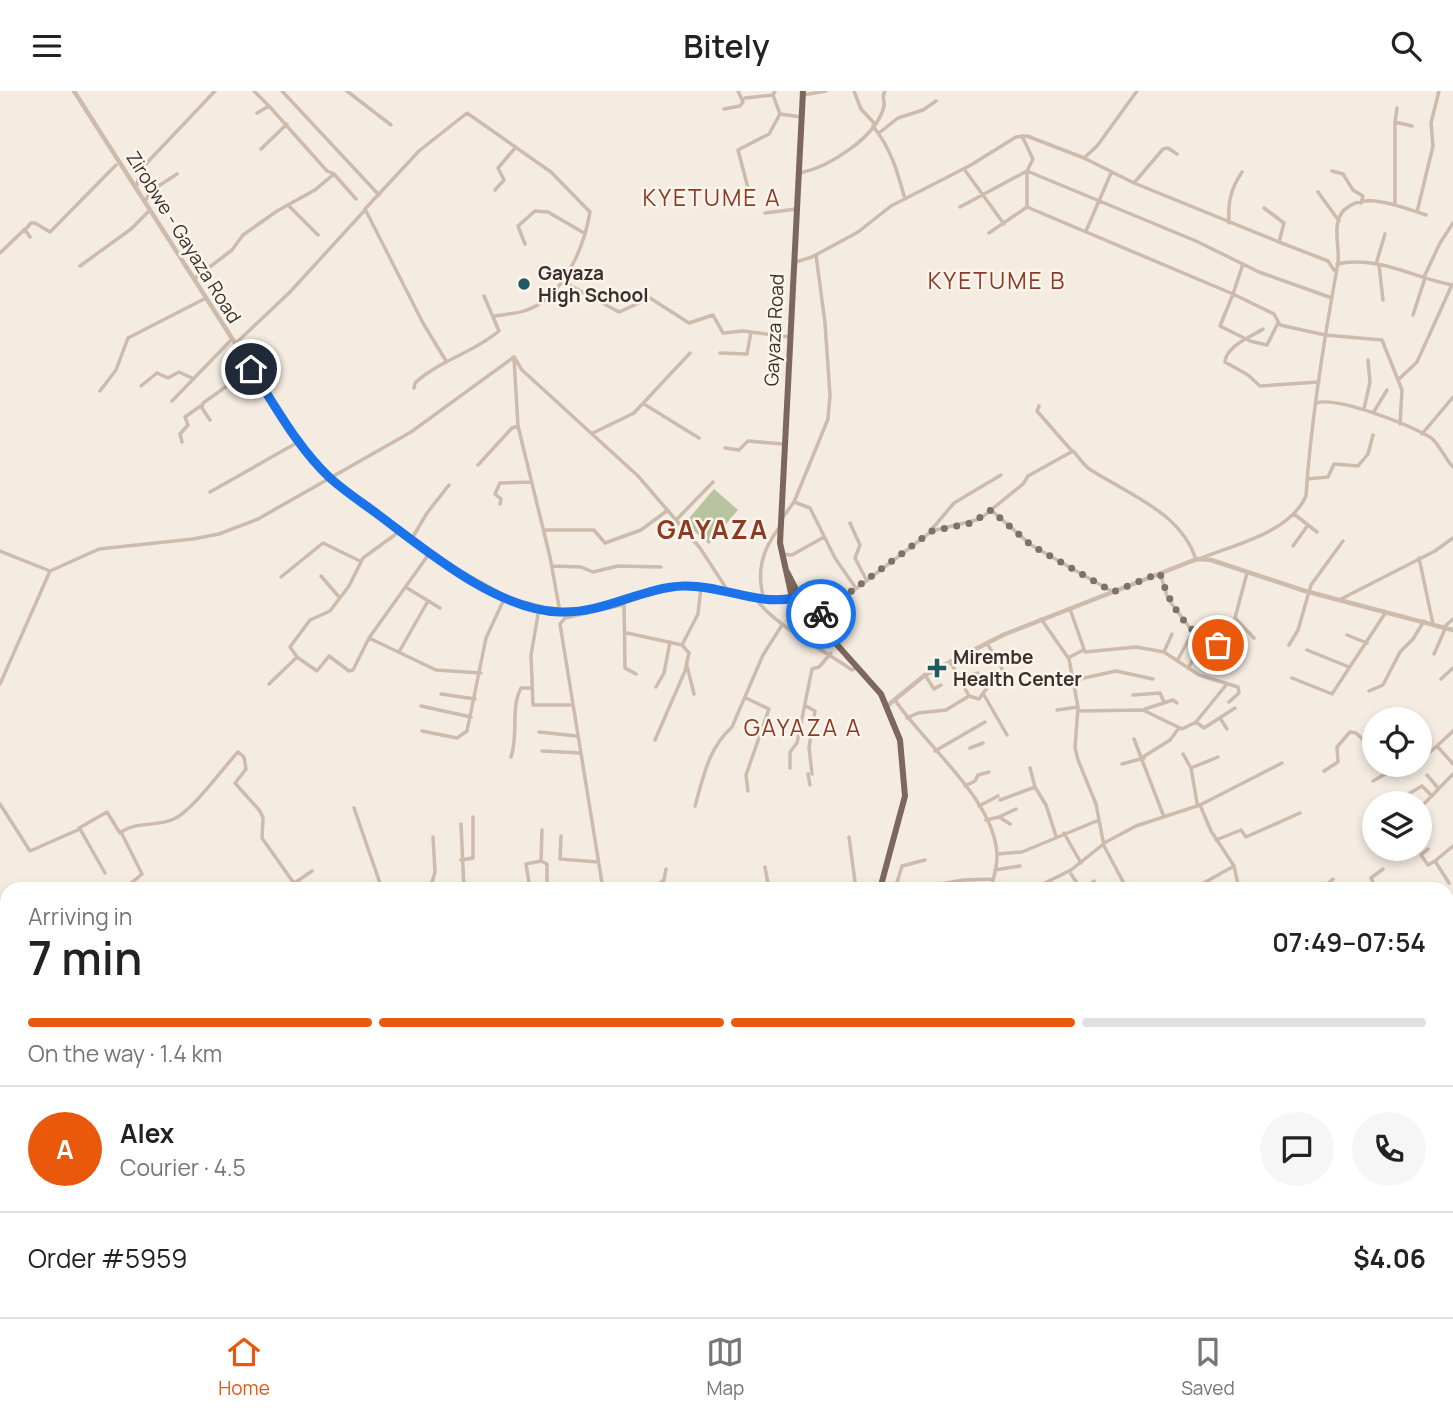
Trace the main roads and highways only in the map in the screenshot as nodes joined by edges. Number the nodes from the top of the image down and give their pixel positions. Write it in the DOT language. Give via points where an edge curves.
graph roads {
  1 [pos="803,93"];
  2 [pos="882,882"];
  1 -- 2 [label="main road, Gayaza Road" via="781,554 795,592 890,703 904,757 905,796"];
}
